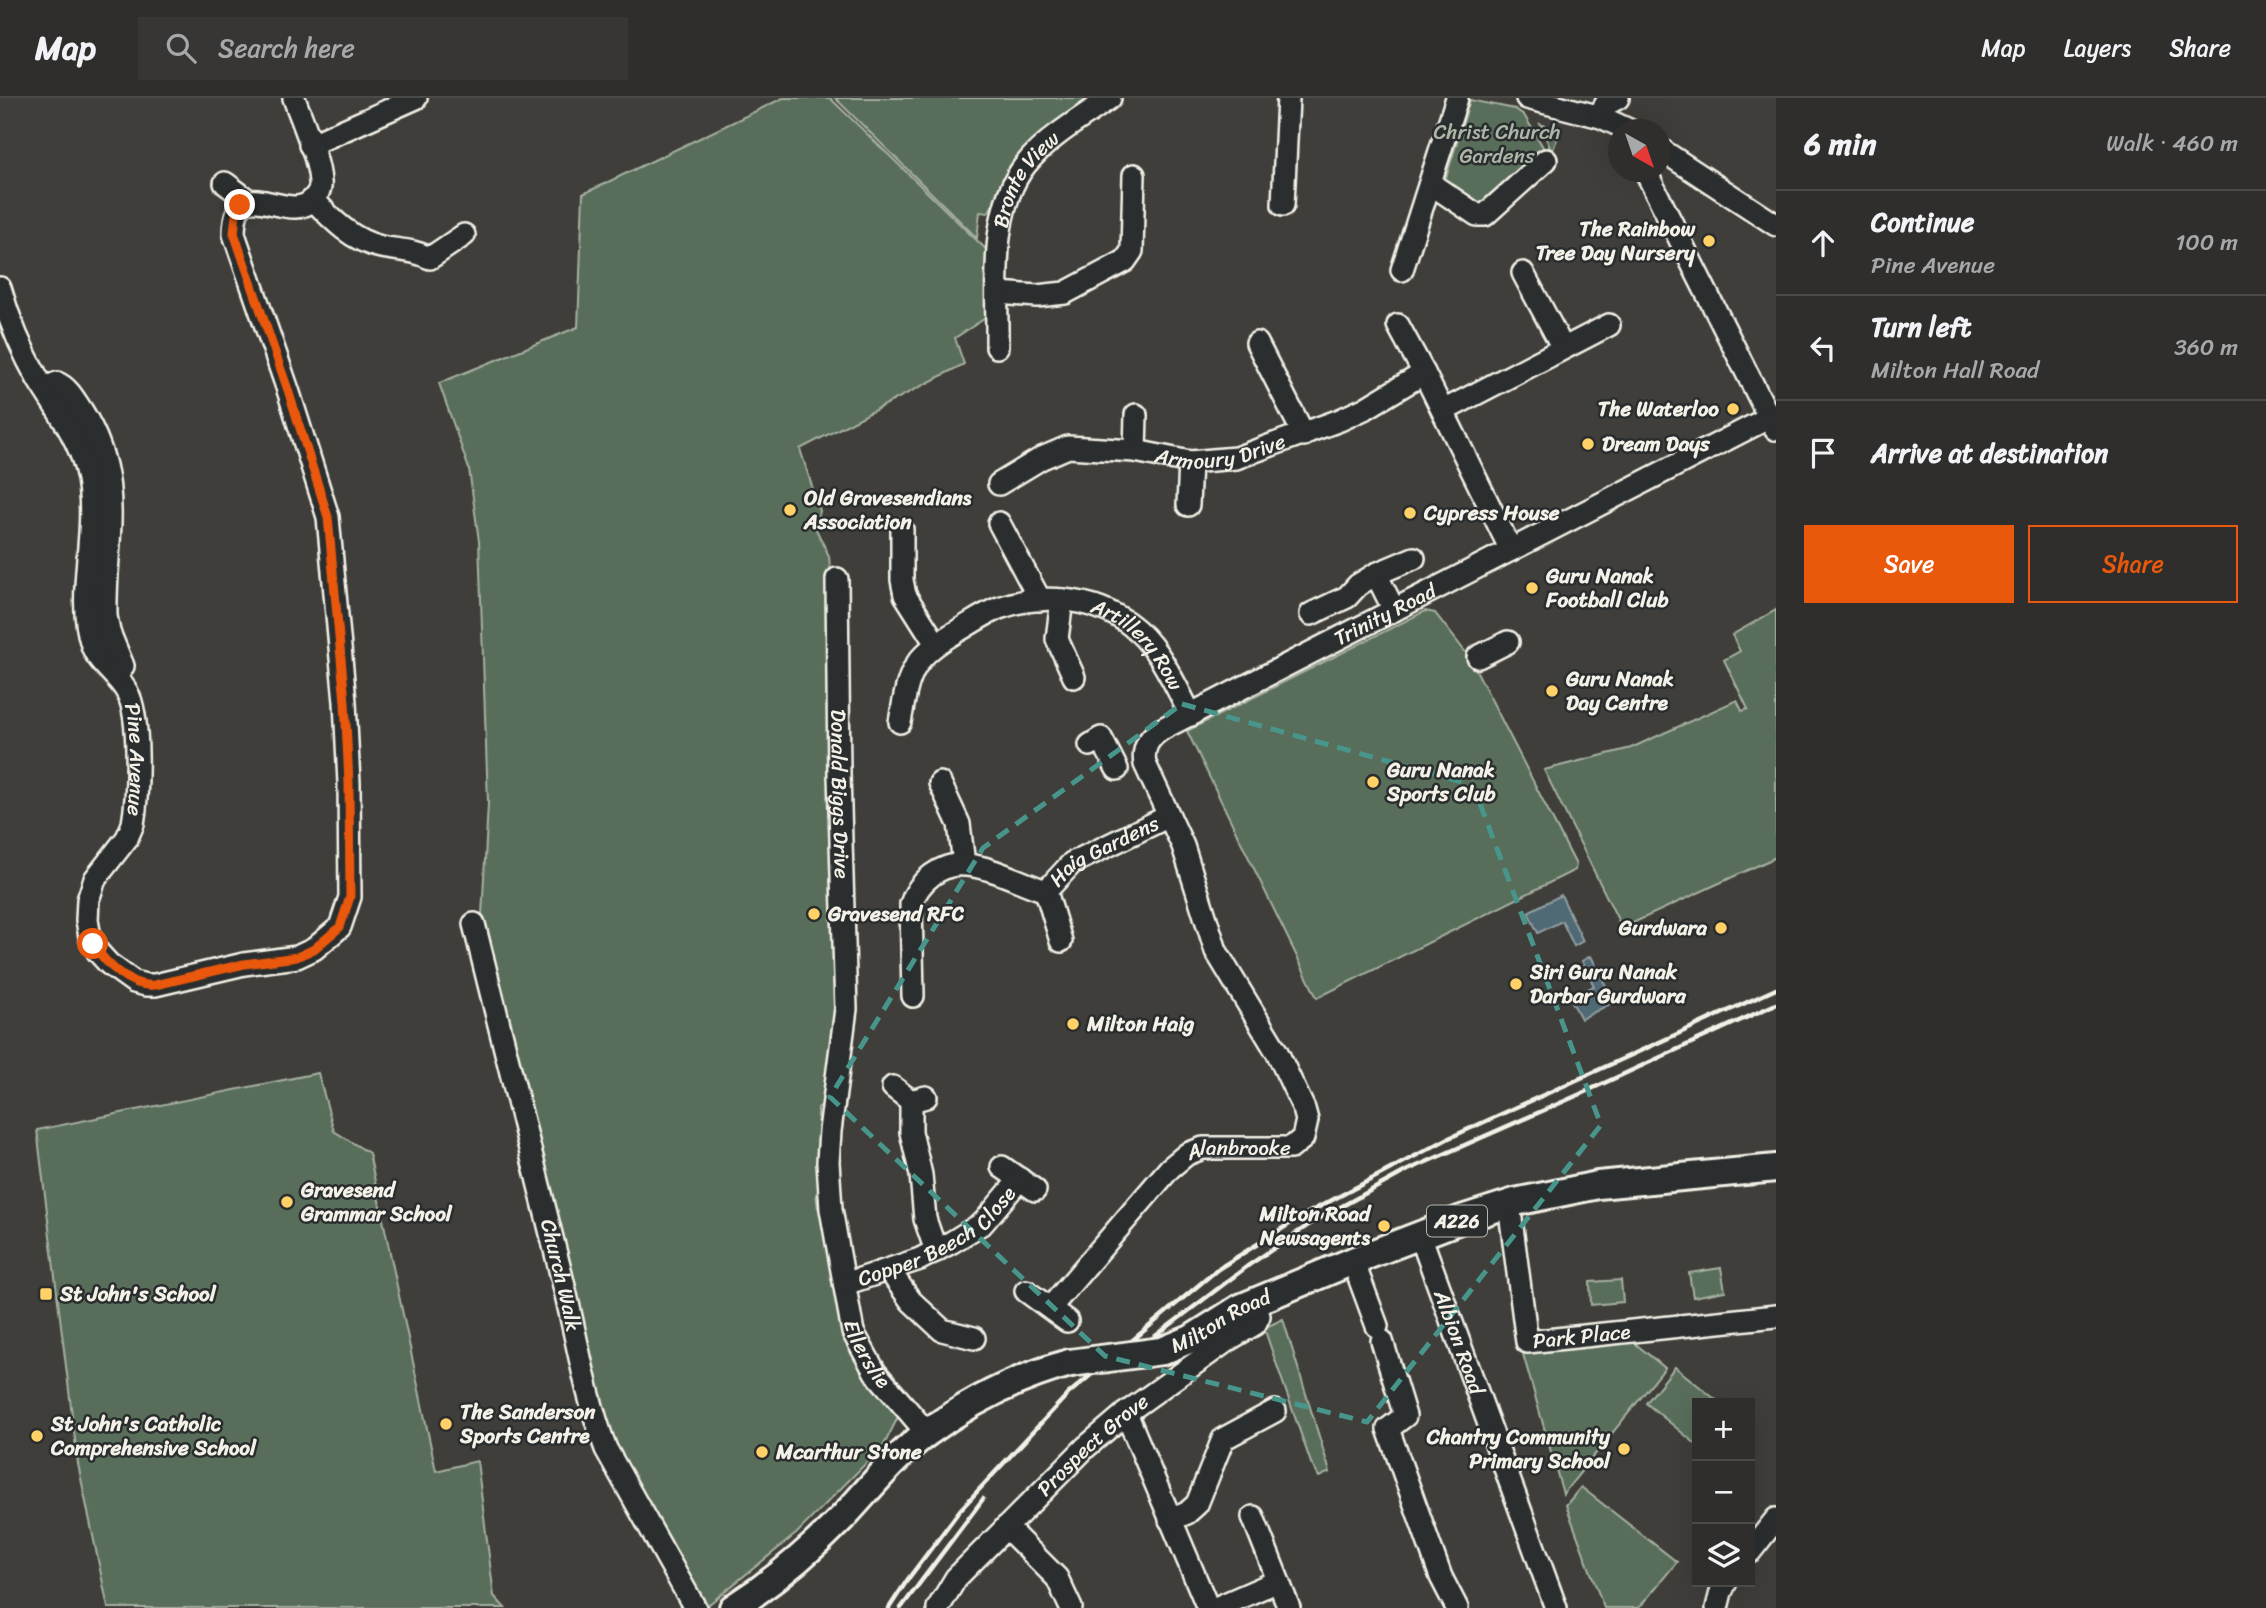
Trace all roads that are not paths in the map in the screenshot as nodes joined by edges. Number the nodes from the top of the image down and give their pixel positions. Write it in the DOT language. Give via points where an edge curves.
graph roads {
  1 [pos="294,98"];
  2 [pos="416,98"];
  3 [pos="1110,98"];
  4 [pos="1289,98"];
  5 [pos="1457,98"];
  6 [pos="1527,98"];
  7 [pos="1618,98"];
  8 [pos="1601,117"];
  9 [pos="1608,120"];
  10 [pos="310,145"];
  11 [pos="1671,156"];
  12 [pos="1546,160"];
  13 [pos="1134,175"];
  14 [pos="1651,182"];
  15 [pos="225,184"];
  16 [pos="1431,184"];
  17 [pos="1280,198"];
  18 [pos="249,201"];
  19 [pos="305,203"];
  20 [pos="1776,225"];
  21 [pos="464,235"];
  22 [pos="1402,270"];
  23 [pos="1524,273"];
  24 [pos="0,288"];
  25 [pos="998,293"];
  26 [pos="1398,325"];
  27 [pos="1609,325"];
  28 [pos="1257,343"];
  29 [pos="996,347"];
  30 [pos="1563,348"];
  31 [pos="1424,373"];
  32 [pos="1443,411"];
  33 [pos="1136,415"];
  34 [pos="1774,421"];
  35 [pos="1304,435"];
  36 [pos="1135,451"];
  37 [pos="1190,462"];
  38 [pos="999,484"];
  39 [pos="1188,505"];
  40 [pos="999,523"];
  41 [pos="902,529"];
  42 [pos="1511,550"];
  43 [pos="1414,558"];
  44 [pos="1376,574"];
  45 [pos="837,579"];
  46 [pos="1347,597"];
  47 [pos="1051,600"];
  48 [pos="1394,610"];
  49 [pos="1311,614"];
  50 [pos="1362,627"];
  51 [pos="1507,642"];
  52 [pos="936,644"];
  53 [pos="1478,657"];
  54 [pos="1074,677"];
  55 [pos="1191,715"];
  56 [pos="900,723"];
  57 [pos="1145,747"];
  58 [pos="1104,755"];
  59 [pos="951,791"];
  60 [pos="1169,816"];
  61 [pos="964,864"];
  62 [pos="1046,891"];
  63 [pos="474,924"];
  64 [pos="1061,941"];
  65 [pos="913,996"];
  66 [pos="893,1087"];
  67 [pos="1002,1167"];
  68 [pos="1776,1168"];
  69 [pos="1509,1204"];
  70 [pos="1420,1235"];
  71 [pos="936,1251"];
  72 [pos="840,1261"];
  73 [pos="1353,1261"];
  74 [pos="889,1270"];
  75 [pos="845,1284"];
  76 [pos="1026,1291"];
  77 [pos="1255,1303"];
  78 [pos="1050,1308"];
  79 [pos="1776,1316"];
  80 [pos="1067,1321"];
  81 [pos="974,1338"];
  82 [pos="1275,1411"];
  83 [pos="1126,1413"];
  84 [pos="926,1433"];
  85 [pos="1253,1517"];
  86 [pos="1170,1520"];
  87 [pos="1776,1520"];
  88 [pos="1006,1527"];
  89 [pos="1755,1546"];
  90 [pos="1278,1581"];
  91 [pos="1724,1587"];
  92 [pos="695,1608"];
  93 [pos="733,1608"];
  94 [pos="938,1608"];
  95 [pos="1071,1608"];
  96 [pos="1208,1608"];
  97 [pos="1216,1608"];
  98 [pos="1289,1608"];
  99 [pos="1457,1608"];
  100 [pos="1556,1608"];
  101 [pos="1717,1608"];
  1 -- 10 [label="street"];
  2 -- 10 [label="street"];
  3 -- 25 [label="street, Bronte View" via="1035,154 1015,180 1002,213"];
  4 -- 17 [label="street"];
  5 -- 16 [label="street"];
  6 -- 8 [label="street"];
  7 -- 8 [label="street" via="1605,105"];
  8 -- 9 [label="street"];
  10 -- 19 [label="street" via="320,182 319,191"];
  11 -- 20 [label="street"];
  12 -- 16 [label="street" via="1485,215 1477,215"];
  13 -- 25 [label="street" via="1123,195 1132,251 1125,261 1065,293"];
  14 -- 34 [label="street"];
  15 -- 18 [label="street"];
  16 -- 22 [label="street"];
  18 -- 19 [label="street"];
  18 -- 24 [label="street, Pine Avenue" via="240,205 234,233 328,517 345,702 350,897 340,927 297,957 149,985 123,975 95,947 87,924 92,886 127,838 134,818 136,718 129,695 94,651 88,624 92,516 86,471 73,437 17,340"];
  19 -- 21 [label="street" via="362,240 409,250 425,262"];
  23 -- 30 [label="street"];
  25 -- 29 [label="street, Bronte View"];
  26 -- 31 [label="street"];
  27 -- 30 [label="street"];
  28 -- 35 [label="street, Armoury Drive"];
  30 -- 32 [label="street"];
  31 -- 32 [label="street"];
  31 -- 35 [label="street, Armoury Drive" via="1366,408"];
  32 -- 42 [label="street"];
  33 -- 36 [label="street, Armoury Drive"];
  34 -- 42 [label="street, Trinity Road"];
  35 -- 37 [label="street, Armoury Drive" via="1236,458"];
  36 -- 37 [label="street, Armoury Drive"];
  36 -- 38 [label="street, Armoury Drive" via="1068,447"];
  37 -- 39 [label="street"];
  40 -- 47 [label="street"];
  41 -- 52 [label="street" via="905,595"];
  42 -- 48 [label="street, Trinity Road"];
  43 -- 44 [label="street"];
  44 -- 46 [label="street"];
  44 -- 48 [label="street"];
  45 -- 72 [label="street, Donald Biggs Drive" via="846,1009 828,1162"];
  46 -- 49 [label="street"];
  46 -- 50 [label="street"];
  47 -- 52 [label="street, Artillery Row" via="997,609"];
  47 -- 54 [label="street, Artillery Row" via="1057,639"];
  47 -- 55 [label="street, Artillery Row" via="1096,605 1127,622 1153,644"];
  48 -- 50 [label="street, Trinity Road"];
  50 -- 55 [label="street, Trinity Road"];
  51 -- 53 [label="street"];
  52 -- 56 [label="street, Artillery Row" via="918,662"];
  55 -- 57 [label="street, Trinity Road" via="1157,732"];
  57 -- 58 [label="street" via="1129,746"];
  57 -- 60 [label="street" via="1145,764"];
  59 -- 61 [label="street"];
  60 -- 62 [label="street, Haig Gardens" via="1072,863"];
  60 -- 78 [label="street, Alanbrooke" via="1216,951 1273,1044 1307,1118 1305,1135 1289,1149 1214,1147 1182,1157"];
  61 -- 62 [label="street, Haig Gardens"];
  61 -- 65 [label="street" via="934,874 914,895 910,920 921,966"];
  62 -- 64 [label="street, Haig Gardens"];
  63 -- 92 [label="street, Church Walk" via="601,1436"];
  66 -- 71 [label="street" via="918,1099 911,1132 922,1175 925,1219"];
  67 -- 71 [label="street, Copper Beech Close" via="1027,1185 983,1223"];
  68 -- 69 [label="main road, Milton Road / A226" via="1598,1185"];
  69 -- 70 [label="main road, Milton Road / A226"];
  69 -- 79 [label="street, Park Place" via="1527,1342"];
  70 -- 73 [label="main road, Milton Road / A226"];
  70 -- 100 [label="street, Albion Road"];
  71 -- 74 [label="street, Copper Beech Close"];
  72 -- 75 [label="street, Ellerslie"];
  73 -- 77 [label="main road, Milton Road / A226"];
  73 -- 99 [label="street" via="1405,1416 1388,1429 1441,1577"];
  74 -- 75 [label="street, Copper Beech Close"];
  74 -- 81 [label="street" via="911,1301 942,1330"];
  75 -- 84 [label="street, Ellerslie" via="853,1332 875,1372"];
  76 -- 78 [label="street"];
  77 -- 83 [label="street, Prospect Grove" via="1259,1316 1255,1324"];
  77 -- 84 [label="main road, Milton Road / A226, bridge" via="1162,1351 1070,1363 1011,1383"];
  78 -- 80 [label="street"];
  82 -- 86 [label="street" via="1223,1438 1197,1504"];
  83 -- 86 [label="street"];
  83 -- 88 [label="street, Prospect Grove"];
  84 -- 93 [label="main road, Milton Road / A226" via="812,1546"];
  85 -- 90 [label="street"];
  86 -- 96 [label="street"];
  87 -- 89 [label="street"];
  88 -- 94 [label="street, Prospect Grove" via="954,1581"];
  88 -- 95 [label="street" via="1057,1578"];
  90 -- 97 [label="street"];
  90 -- 98 [label="street"];
  91 -- 101 [label="street"];
}
